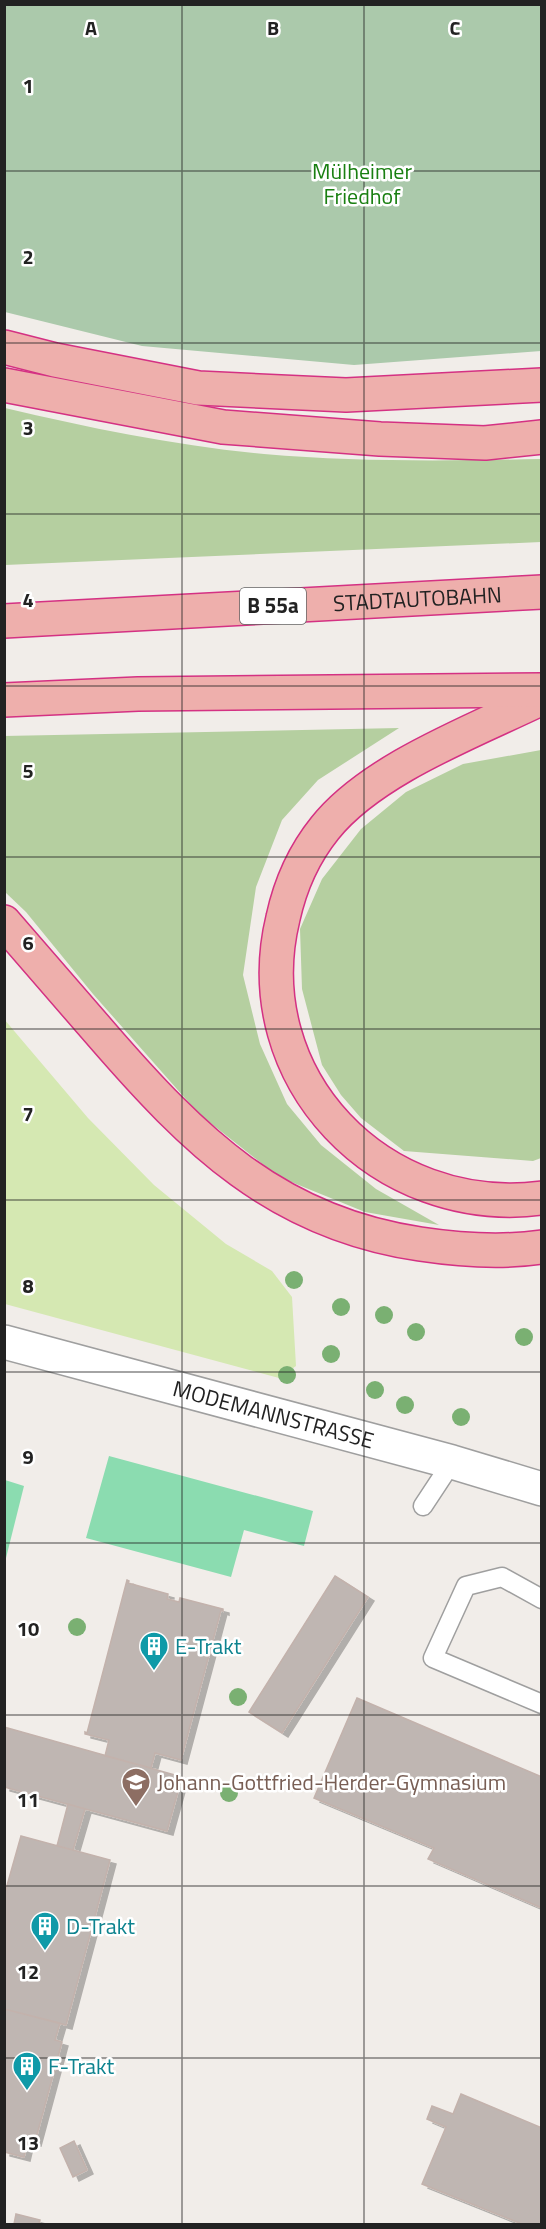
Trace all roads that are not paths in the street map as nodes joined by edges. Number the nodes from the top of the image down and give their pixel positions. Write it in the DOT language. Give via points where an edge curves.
graph roads {
  1 [pos="4,347"];
  2 [pos="4,385"];
  3 [pos="542,385"];
  4 [pos="542,437"];
  5 [pos="542,592"];
  6 [pos="4,621"];
  7 [pos="542,690"];
  8 [pos="542,698"];
  9 [pos="4,700"];
  10 [pos="4,922"];
  11 [pos="542,1198"];
  12 [pos="542,1247"];
  13 [pos="4,1342"];
  14 [pos="452,1462"];
  15 [pos="542,1489"];
  16 [pos="423,1506"];
  17 [pos="542,1599"];
  18 [pos="542,1704"];
  1 -- 3 [label="highway" via="198,388 346,395"];
  2 -- 4 [label="highway" via="223,427 485,443"];
  5 -- 6 [label="highway, STADTAUTOBAHN / B 55a"];
  7 -- 9 [label="highway" via="138,694"];
  8 -- 11 [label="highway" via="404,764 341,810 297,873 285,910 276,962 279,1010 296,1065 322,1109 352,1141 393,1171 425,1186 496,1200"];
  10 -- 12 [label="highway" via="168,1109 203,1142 277,1197 335,1223 397,1241 471,1250"];
  13 -- 14 [label="street, MODEMANNSTRASSE"];
  14 -- 15 [label="street, MODEMANNSTRASSE"];
  14 -- 16 [label="lane"];
  17 -- 18 [label="lane" via="502,1577 466,1586 433,1658"];
}
